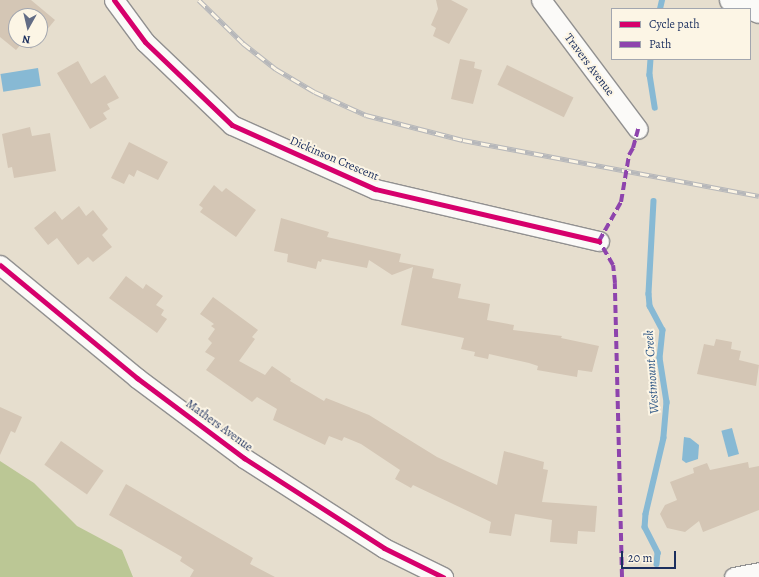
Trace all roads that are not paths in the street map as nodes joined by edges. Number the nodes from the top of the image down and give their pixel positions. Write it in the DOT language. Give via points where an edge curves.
graph roads {
  1 [pos="114,0"];
  2 [pos="541,0"];
  3 [pos="731,0"];
  4 [pos="750,8"];
  5 [pos="638,129"];
  6 [pos="599,241"];
  7 [pos="0,265"];
  8 [pos="410,570"];
  9 [pos="759,572"];
  10 [pos="443,577"];
  11 [pos="734,577"];
  1 -- 6 [label="street, Dickinson Crescent" via="145,42 232,125 375,189"];
  2 -- 5 [label="street, Travers Avenue"];
  3 -- 4 [label="main road"];
  7 -- 8 [label="street, Mathers Avenue" via="137,378 244,458"];
  8 -- 10 [label="street, Mathers Avenue"];
  9 -- 11 [label="street"];
}
